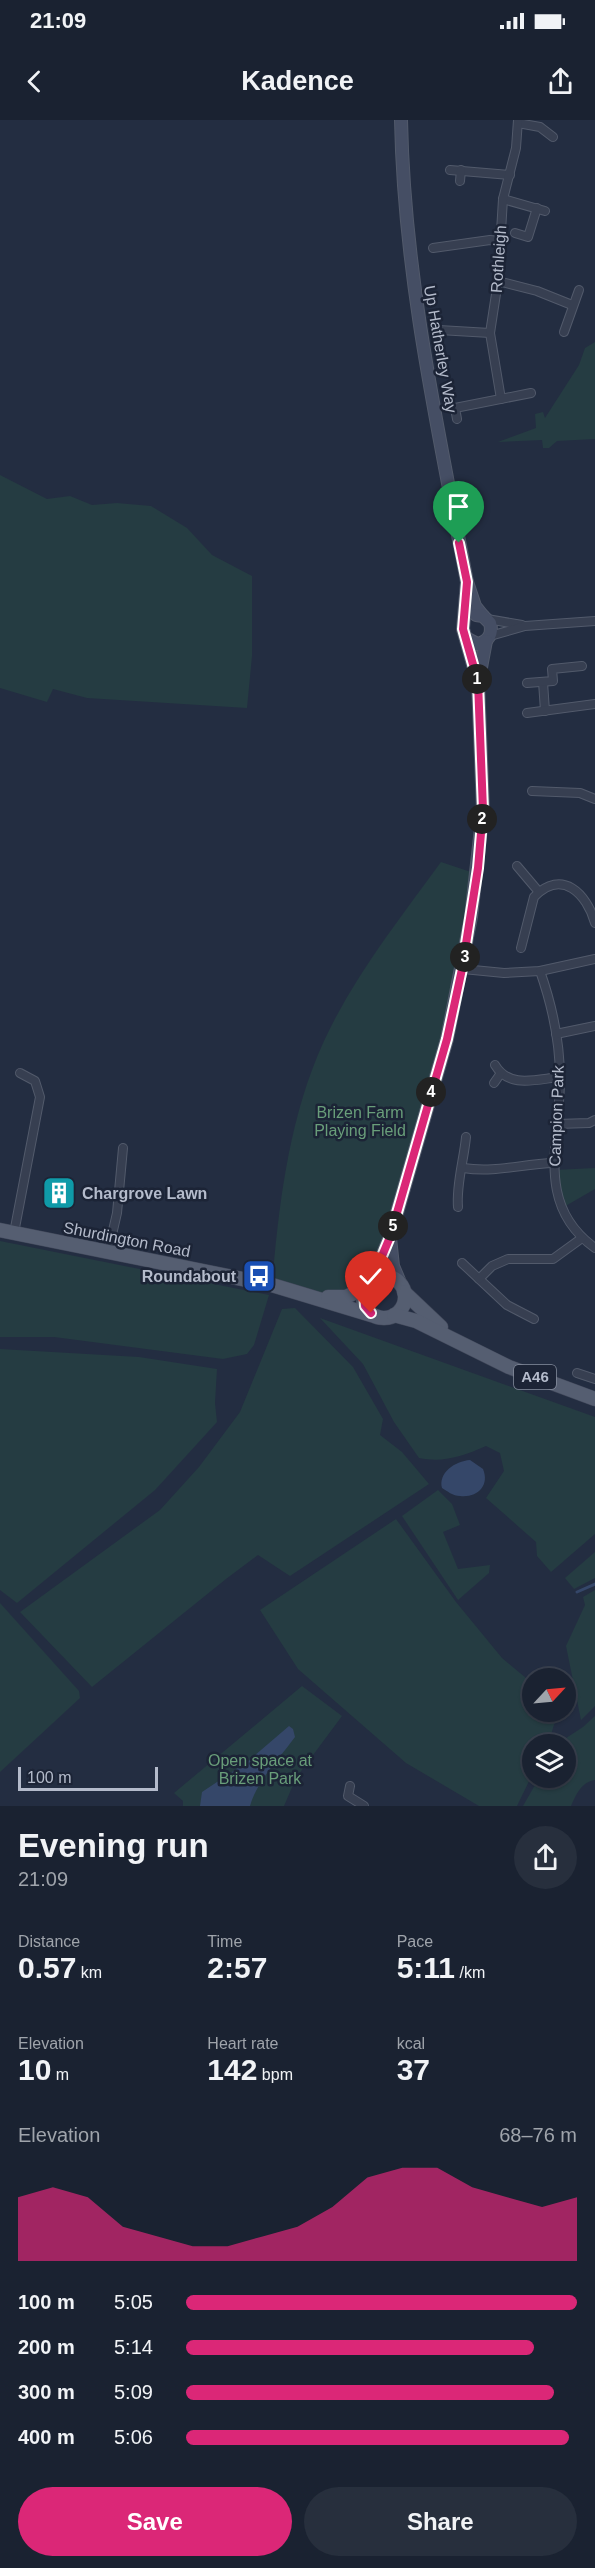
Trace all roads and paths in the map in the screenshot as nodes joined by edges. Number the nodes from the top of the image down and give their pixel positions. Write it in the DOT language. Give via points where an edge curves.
graph roads {
  1 [pos="401,120"];
  2 [pos="518,121"];
  3 [pos="553,137"];
  4 [pos="450,170"];
  5 [pos="461,170"];
  6 [pos="510,175"];
  7 [pos="460,180"];
  8 [pos="503,199"];
  9 [pos="515,233"];
  10 [pos="501,241"];
  11 [pos="433,249"];
  12 [pos="498,280"];
  13 [pos="579,290"];
  14 [pos="572,305"];
  15 [pos="439,330"];
  16 [pos="564,332"];
  17 [pos="490,333"];
  18 [pos="531,393"];
  19 [pos="501,399"];
  20 [pos="457,419"];
  21 [pos="467,582"];
  22 [pos="485,618"];
  23 [pos="595,621"];
  24 [pos="464,625"];
  25 [pos="525,626"];
  26 [pos="466,638"];
  27 [pos="488,638"];
  28 [pos="582,666"];
  29 [pos="478,682"];
  30 [pos="543,682"];
  31 [pos="527,683"];
  32 [pos="595,704"];
  33 [pos="545,711"];
  34 [pos="527,713"];
  35 [pos="532,791"];
  36 [pos="595,799"];
  37 [pos="517,866"];
  38 [pos="539,892"];
  39 [pos="595,923"];
  40 [pos="521,948"];
  41 [pos="595,959"];
  42 [pos="462,969"];
  43 [pos="540,971"];
  44 [pos="595,1026"];
  45 [pos="556,1034"];
  46 [pos="495,1065"];
  47 [pos="20,1073"];
  48 [pos="501,1073"];
  49 [pos="560,1077"];
  50 [pos="494,1083"];
  51 [pos="595,1120"];
  52 [pos="557,1124"];
  53 [pos="466,1137"];
  54 [pos="123,1148"];
  55 [pos="554,1163"];
  56 [pos="463,1168"];
  57 [pos="458,1207"];
  58 [pos="7,1231"];
  59 [pos="390,1237"];
  60 [pos="582,1238"];
  61 [pos="595,1248"];
  62 [pos="108,1252"];
  63 [pos="462,1263"];
  64 [pos="479,1279"];
  65 [pos="369,1283"];
  66 [pos="403,1289"];
  67 [pos="317,1297"];
  68 [pos="394,1316"];
  69 [pos="378,1317"];
  70 [pos="534,1319"];
  71 [pos="477,1353"];
  72 [pos="577,1373"];
  73 [pos="592,1378"];
  74 [pos="589,1396"];
  75 [pos="350,1786"];
  76 [pos="348,1796"];
  77 [pos="337,1799"];
  78 [pos="364,1806"];
  1 -- 21 [label="street, Up Hatherley Way" via="406,224 415,300"];
  2 -- 3 [label="street"];
  2 -- 6 [label="street, Rothleigh"];
  4 -- 5 [label="street"];
  5 -- 6 [label="street"];
  5 -- 7 [label="street"];
  6 -- 8 [label="street, Rothleigh"];
  8 -- 9 [label="street" via="541,210 528,237"];
  8 -- 10 [label="street, Rothleigh"];
  10 -- 11 [label="street"];
  10 -- 12 [label="street, Rothleigh"];
  12 -- 14 [label="street"];
  12 -- 17 [label="street, Rothleigh"];
  13 -- 14 [label="street"];
  14 -- 16 [label="street"];
  15 -- 17 [label="street"];
  17 -- 19 [label="street, Rothleigh"];
  18 -- 19 [label="street"];
  19 -- 20 [label="street" via="455,408"];
  21 -- 22 [label="street, Up Hatherley Way" via="475,606"];
  21 -- 24 [label="street, Up Hatherley Way"];
  22 -- 24 [label="street" via="472,616"];
  22 -- 25 [label="street"];
  22 -- 27 [label="street" via="491,625"];
  23 -- 25 [label="street"];
  24 -- 26 [label="street"];
  25 -- 27 [label="street"];
  26 -- 27 [label="street" via="475,644"];
  26 -- 29 [label="street"];
  27 -- 29 [label="street"];
  28 -- 30 [label="street" via="552,669 553,681"];
  29 -- 42 [label="street" via="483,810"];
  30 -- 31 [label="street"];
  30 -- 33 [label="street"];
  32 -- 33 [label="street"];
  33 -- 34 [label="street"];
  35 -- 36 [label="street" via="547,796 580,793"];
  37 -- 38 [label="street"];
  38 -- 39 [label="street" via="557,885 574,889 588,902"];
  38 -- 40 [label="street" via="534,897"];
  41 -- 43 [label="street"];
  42 -- 43 [label="street"];
  42 -- 59 [label="street" via="447,1039"];
  43 -- 45 [label="street, Campion Park"];
  44 -- 45 [label="street"];
  45 -- 49 [label="street, Campion Park"];
  46 -- 48 [label="street"];
  47 -- 58 [label="street" via="35,1080 40,1097"];
  48 -- 49 [label="street" via="518,1081"];
  48 -- 50 [label="street"];
  49 -- 52 [label="street, Campion Park"];
  51 -- 52 [label="street"];
  52 -- 55 [label="street, Campion Park"];
  53 -- 56 [label="street"];
  54 -- 62 [label="street"];
  55 -- 56 [label="street" via="505,1170"];
  55 -- 60 [label="street, Campion Park" via="554,1181 562,1208"];
  56 -- 57 [label="street"];
  58 -- 62 [label="main road, Shurdington Road"];
  59 -- 65 [label="street"];
  59 -- 66 [label="street" via="393,1266"];
  60 -- 61 [label="street, Campion Park"];
  60 -- 64 [label="street" via="553,1259 508,1259 492,1266"];
  62 -- 67 [label="main road, Shurdington Road"];
  63 -- 64 [label="street"];
  64 -- 70 [label="street" via="507,1305 525,1310"];
  65 -- 66 [label="main road" via="385,1276"];
  65 -- 67 [label="main road, Shurdington Road" via="346,1298"];
  65 -- 69 [label="main road" via="363,1297 365,1306"];
  66 -- 68 [label="main road" via="402,1307"];
  66 -- 71 [label="main road, A46" via="430,1319"];
  67 -- 69 [label="main road, Shurdington Road"];
  68 -- 69 [label="main road"];
  68 -- 71 [label="main road, A46" via="416,1320"];
  71 -- 74 [label="main road, A46"];
  72 -- 73 [label="street"];
  73 -- 74 [label="street"];
  75 -- 76 [label="street"];
  76 -- 77 [label="street"];
  76 -- 78 [label="street"];
}
